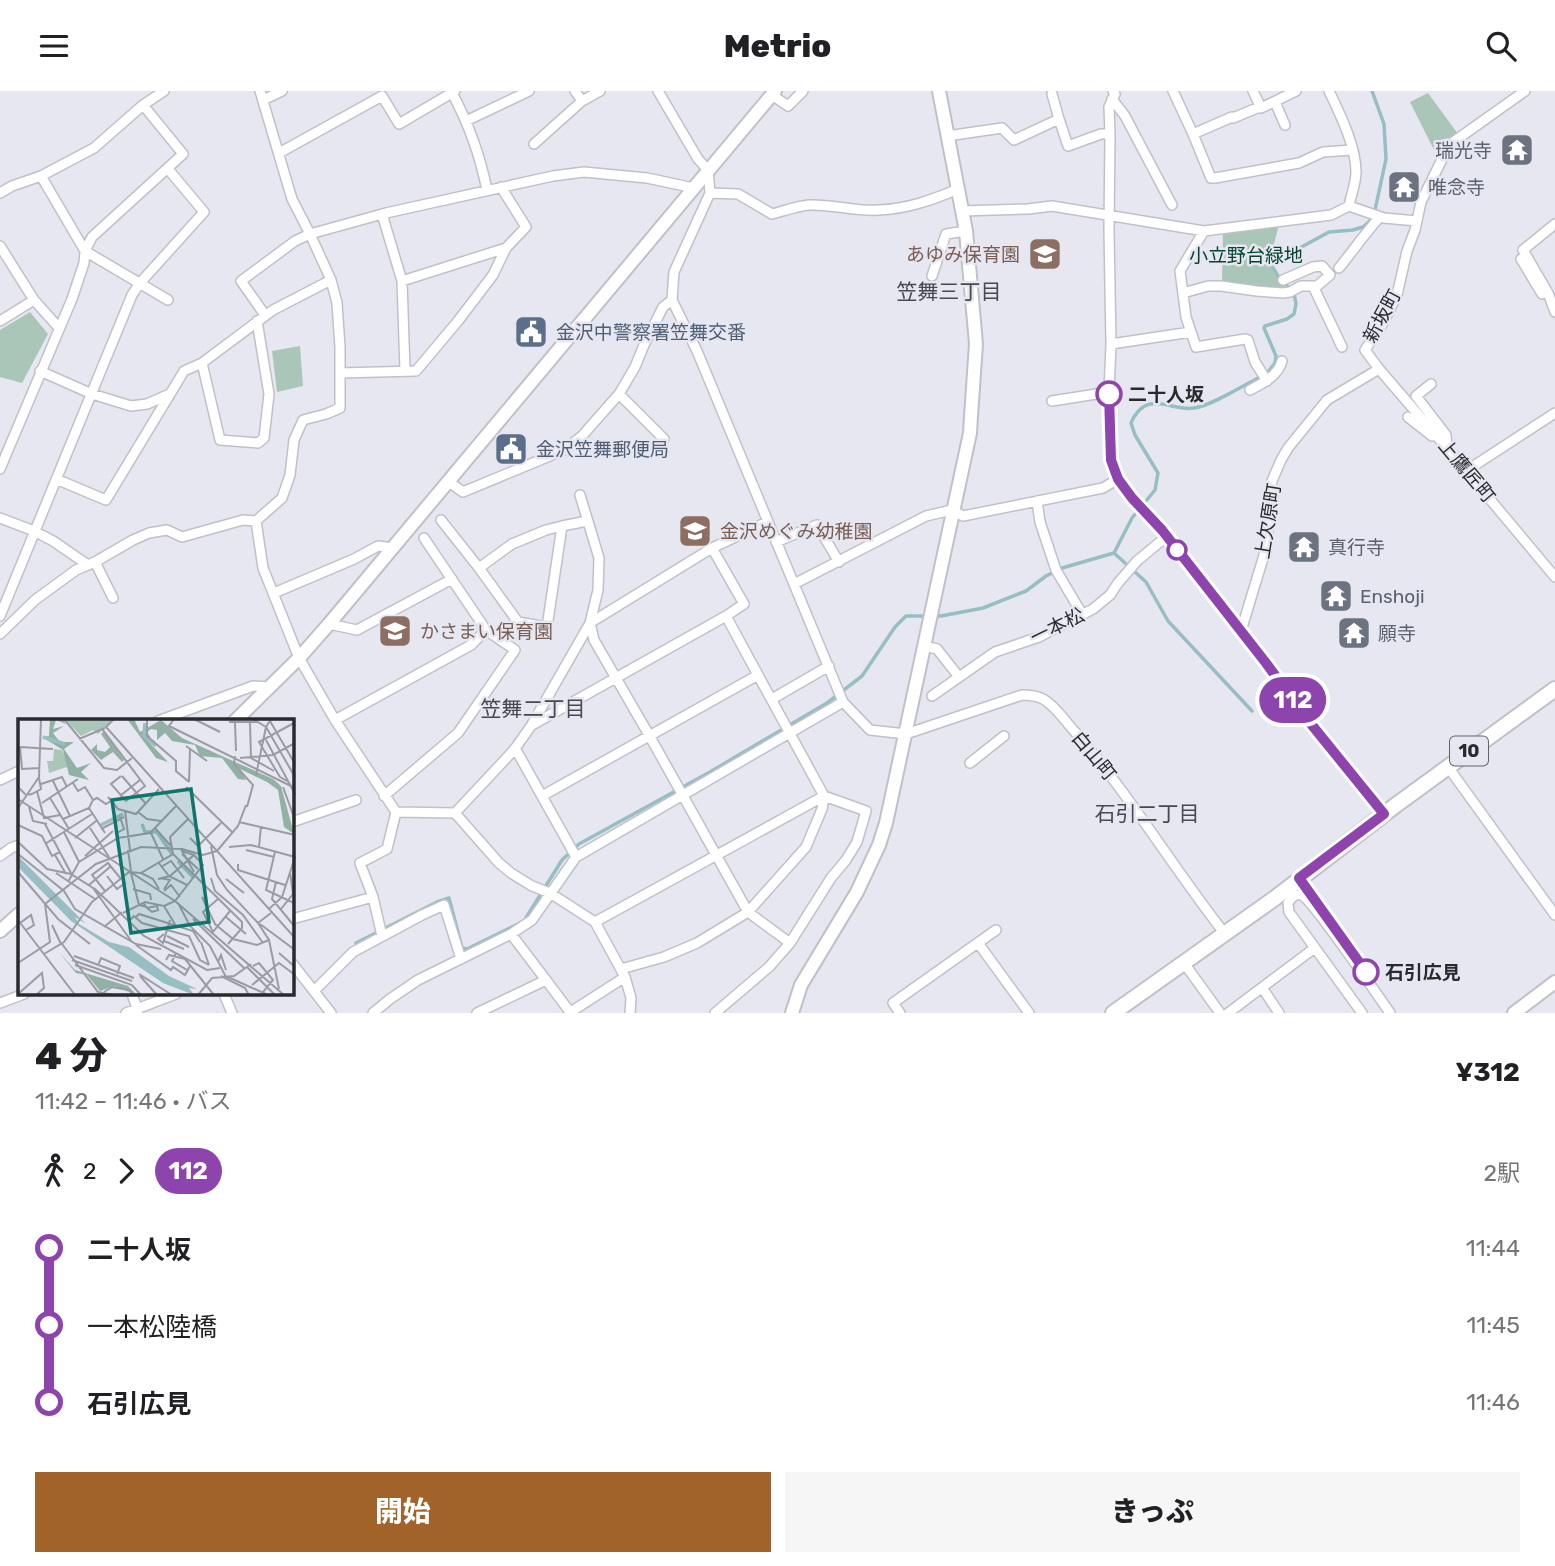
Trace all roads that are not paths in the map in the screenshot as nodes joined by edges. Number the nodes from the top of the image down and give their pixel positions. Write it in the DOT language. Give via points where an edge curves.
graph roads {
  1 [pos="164,91"];
  2 [pos="282,91"];
  3 [pos="529,91"];
  4 [pos="575,91"];
  5 [pos="600,91"];
  6 [pos="658,91"];
  7 [pos="803,91"];
  8 [pos="939,91"];
  9 [pos="1125,91"];
  10 [pos="1173,91"];
  11 [pos="1253,91"];
  12 [pos="1296,91"];
  13 [pos="1329,91"];
  14 [pos="1525,91"];
  15 [pos="453,92"];
  16 [pos="773,93"];
  17 [pos="1052,94"];
  18 [pos="262,95"];
  19 [pos="1114,95"];
  20 [pos="582,101"];
  21 [pos="1275,101"];
  22 [pos="143,105"];
  23 [pos="1261,108"];
  24 [pos="1059,119"];
  25 [pos="466,121"];
  26 [pos="1285,125"];
  27 [pos="1110,134"];
  28 [pos="1193,134"];
  29 [pos="947,136"];
  30 [pos="534,144"];
  31 [pos="1352,150"];
  32 [pos="279,153"];
  33 [pos="168,169"];
  34 [pos="708,170"];
  35 [pos="41,177"];
  36 [pos="501,187"];
  37 [pos="694,188"];
  38 [pos="487,190"];
  39 [pos="958,190"];
  40 [pos="0,193"];
  41 [pos="710,193"];
  42 [pos="1172,205"];
  43 [pos="1349,206"];
  44 [pos="961,211"];
  45 [pos="382,214"];
  46 [pos="1109,215"];
  47 [pos="1380,217"];
  48 [pos="1417,221"];
  49 [pos="1555,224"];
  50 [pos="966,231"];
  51 [pos="1204,231"];
  52 [pos="310,234"];
  53 [pos="0,246"];
  54 [pos="506,248"];
  55 [pos="85,251"];
  56 [pos="1339,268"];
  57 [pos="932,276"];
  58 [pos="331,280"];
  59 [pos="402,281"];
  60 [pos="1283,281"];
  61 [pos="139,283"];
  62 [pos="1312,286"];
  63 [pos="1183,293"];
  64 [pos="168,299"];
  65 [pos="34,300"];
  66 [pos="672,300"];
  67 [pos="1555,315"];
  68 [pos="261,318"];
  69 [pos="0,321"];
  70 [pos="59,328"];
  71 [pos="1191,332"];
  72 [pos="1111,344"];
  73 [pos="1342,347"];
  74 [pos="1282,361"];
  75 [pos="202,363"];
  76 [pos="1378,368"];
  77 [pos="40,371"];
  78 [pos="405,371"];
  79 [pos="340,373"];
  80 [pos="1267,381"];
  81 [pos="1432,384"];
  82 [pos="1250,390"];
  83 [pos="1109,392"];
  84 [pos="92,394"];
  85 [pos="171,394"];
  86 [pos="620,394"];
  87 [pos="1052,401"];
  88 [pos="1555,413"];
  89 [pos="1408,418"];
  90 [pos="664,439"];
  91 [pos="1447,447"];
  92 [pos="0,469"];
  93 [pos="1466,471"];
  94 [pos="57,479"];
  95 [pos="1118,479"];
  96 [pos="449,482"];
  97 [pos="580,495"];
  98 [pos="1037,501"];
  99 [pos="952,510"];
  100 [pos="0,518"];
  101 [pos="441,520"];
  102 [pos="256,521"];
  103 [pos="587,521"];
  104 [pos="767,522"];
  105 [pos="562,526"];
  106 [pos="34,531"];
  107 [pos="1167,537"];
  108 [pos="424,538"];
  109 [pos="776,542"];
  110 [pos="393,548"];
  111 [pos="712,548"];
  112 [pos="839,562"];
  113 [pos="92,563"];
  114 [pos="479,568"];
  115 [pos="1555,577"];
  116 [pos="452,579"];
  117 [pos="794,583"];
  118 [pos="274,593"];
  119 [pos="113,598"];
  120 [pos="1082,614"];
  121 [pos="0,616"];
  122 [pos="726,616"];
  123 [pos="590,623"];
  124 [pos="329,624"];
  125 [pos="486,630"];
  126 [pos="1241,631"];
  127 [pos="0,634"];
  128 [pos="924,646"];
  129 [pos="299,658"];
  130 [pos="829,666"];
  131 [pos="758,674"];
  132 [pos="959,677"];
  133 [pos="616,678"];
  134 [pos="270,687"];
  135 [pos="1555,689"];
  136 [pos="932,696"];
  137 [pos="772,699"];
  138 [pos="843,702"];
  139 [pos="163,719"];
  140 [pos="237,719"];
  141 [pos="335,720"];
  142 [pos="531,726"];
  143 [pos="790,733"];
  144 [pos="906,734"];
  145 [pos="649,735"];
  146 [pos="1004,736"];
  147 [pos="515,748"];
  148 [pos="970,763"];
  149 [pos="1448,767"];
  150 [pos="18,771"];
  151 [pos="0,780"];
  152 [pos="682,795"];
  153 [pos="384,796"];
  154 [pos="542,796"];
  155 [pos="824,796"];
  156 [pos="356,800"];
  157 [pos="397,812"];
  158 [pos="455,813"];
  159 [pos="1384,814"];
  160 [pos="294,821"];
  161 [pos="18,845"];
  162 [pos="0,856"];
  163 [pos="716,856"];
  164 [pos="576,857"];
  165 [pos="1299,878"];
  166 [pos="550,893"];
  167 [pos="373,897"];
  168 [pos="1275,898"];
  169 [pos="748,912"];
  170 [pos="18,915"];
  171 [pos="1555,915"];
  172 [pos="294,918"];
  173 [pos="595,922"];
  174 [pos="996,930"];
  175 [pos="0,931"];
  176 [pos="511,934"];
  177 [pos="1224,934"];
  178 [pos="382,936"];
  179 [pos="790,943"];
  180 [pos="978,943"];
  181 [pos="1312,950"];
  182 [pos="461,959"];
  183 [pos="1184,963"];
  184 [pos="623,973"];
  185 [pos="296,974"];
  186 [pos="546,980"];
  187 [pos="1555,982"];
  188 [pos="1263,989"];
  189 [pos="314,991"];
  190 [pos="21,995"];
  191 [pos="174,995"];
  192 [pos="224,995"];
  193 [pos="0,1003"];
  194 [pos="138,1011"];
  195 [pos="570,1012"];
  196 [pos="126,1013"];
  197 [pos="232,1013"];
  198 [pos="331,1013"];
  199 [pos="373,1013"];
  200 [pos="477,1013"];
  201 [pos="630,1013"];
  202 [pos="715,1013"];
  203 [pos="792,1013"];
  204 [pos="901,1013"];
  205 [pos="1029,1013"];
  206 [pos="1113,1013"];
  207 [pos="1220,1013"];
  208 [pos="1228,1013"];
  209 [pos="1279,1013"];
  210 [pos="1359,1013"];
  211 [pos="1393,1013"];
  212 [pos="1514,1013"];
  1 -- 22 [label="street"];
  2 -- 18 [label="street"];
  3 -- 25 [label="street"];
  4 -- 20 [label="street"];
  5 -- 20 [label="street"];
  6 -- 34 [label="street"];
  7 -- 16 [label="street" via="788,106"];
  8 -- 29 [label="street"];
  9 -- 19 [label="street"];
  10 -- 28 [label="street"];
  11 -- 23 [label="street"];
  12 -- 21 [label="street"];
  13 -- 31 [label="street"];
  14 -- 48 [label="street" via="1449,145"];
  15 -- 25 [label="street"];
  15 -- 32 [label="street" via="399,124 382,96"];
  16 -- 34 [label="street"];
  17 -- 24 [label="street"];
  18 -- 32 [label="street"];
  19 -- 27 [label="street" via="1109,107"];
  19 -- 42 [label="street"];
  20 -- 30 [label="street"];
  21 -- 23 [label="street"];
  21 -- 26 [label="street"];
  22 -- 33 [label="street" via="183,155"];
  22 -- 35 [label="street" via="94,148"];
  23 -- 28 [label="street"];
  24 -- 27 [label="street" via="1068,146"];
  24 -- 29 [label="street" via="1014,140 1002,128"];
  25 -- 38 [label="street"];
  27 -- 46 [label="street"];
  28 -- 31 [label="street" via="1215,179 1299,163 1323,152"];
  29 -- 39 [label="street"];
  31 -- 43 [label="street" via="1356,173"];
  32 -- 52 [label="street" via="292,199"];
  33 -- 55 [label="street" via="92,237"];
  33 -- 61 [label="street" via="204,212"];
  34 -- 37 [label="street"];
  34 -- 41 [label="street"];
  35 -- 40 [label="street"];
  35 -- 55 [label="street"];
  36 -- 37 [label="street" via="583,171"];
  36 -- 38 [label="street"];
  36 -- 54 [label="street" via="526,227"];
  37 -- 96 [label="street"];
  38 -- 45 [label="street"];
  39 -- 41 [label="street" via="928,202 880,211 808,205 772,214 738,194"];
  39 -- 44 [label="street"];
  41 -- 66 [label="street" via="674,272"];
  43 -- 47 [label="street"];
  43 -- 51 [label="street" via="1331,215"];
  44 -- 46 [label="street" via="1052,206"];
  44 -- 50 [label="street"];
  45 -- 52 [label="street"];
  45 -- 59 [label="street"];
  46 -- 51 [label="street"];
  46 -- 72 [label="street"];
  47 -- 48 [label="street"];
  47 -- 56 [label="street"];
  48 -- 76 [label="street, 新坂町" via="1397,295 1365,350"];
  49 -- 67 [label="street" via="1522,254 1548,293"];
  50 -- 57 [label="street" via="946,234"];
  50 -- 99 [label="street" via="976,344 970,433"];
  51 -- 63 [label="street" via="1180,271"];
  52 -- 58 [label="street"];
  52 -- 68 [label="street" via="241,281"];
  53 -- 65 [label="street"];
  54 -- 59 [label="street"];
  54 -- 78 [label="street" via="493,275 450,331 416,371"];
  55 -- 61 [label="street"];
  55 -- 70 [label="street"];
  58 -- 68 [label="street"];
  58 -- 79 [label="street" via="337,303"];
  59 -- 78 [label="street"];
  60 -- 62 [label="street" via="1322,266 1330,275"];
  61 -- 64 [label="street"];
  61 -- 84 [label="street"];
  62 -- 63 [label="street" via="1283,293 1208,286"];
  62 -- 73 [label="street"];
  63 -- 71 [label="street"];
  65 -- 69 [label="street"];
  65 -- 70 [label="street"];
  66 -- 86 [label="street" via="663,307"];
  66 -- 104 [label="street"];
  68 -- 75 [label="street"];
  68 -- 75 [label="street" via="270,394 264,438 258,443 220,440"];
  70 -- 77 [label="street"];
  71 -- 72 [label="street"];
  71 -- 80 [label="street" via="1196,347 1245,339"];
  72 -- 83 [label="street"];
  74 -- 80 [label="street"];
  75 -- 85 [label="street" via="184,371"];
  76 -- 91 [label="street, 上鷹匠町"];
  76 -- 126 [label="street, 上欠原町" via="1327,400 1281,460 1272,481 1268,542"];
  77 -- 84 [label="street"];
  77 -- 92 [label="street"];
  78 -- 79 [label="street"];
  79 -- 102 [label="street" via="340,408 303,420 282,498"];
  80 -- 82 [label="street"];
  81 -- 91 [label="street" via="1416,396 1446,435"];
  83 -- 87 [label="street"];
  83 -- 95 [label="street" via="1111,460"];
  84 -- 85 [label="street" via="131,406"];
  84 -- 94 [label="street"];
  85 -- 94 [label="street" via="106,500"];
  86 -- 90 [label="street"];
  86 -- 96 [label="street" via="564,450 463,492"];
  88 -- 93 [label="street"];
  89 -- 91 [label="street"];
  91 -- 93 [label="street, 上鷹匠町"];
  93 -- 115 [label="street, 上鷹匠町"];
  94 -- 106 [label="street"];
  95 -- 98 [label="street" via="1103,488"];
  95 -- 107 [label="street"];
  96 -- 110 [label="street"];
  97 -- 103 [label="street"];
  98 -- 99 [label="street" via="963,516"];
  98 -- 120 [label="street" via="1056,571"];
  99 -- 112 [label="street" via="926,516"];
  99 -- 128 [label="street"];
  100 -- 106 [label="street"];
  101 -- 114 [label="street"];
  102 -- 113 [label="street" via="243,520 182,537 167,530 149,533"];
  102 -- 118 [label="street" via="263,568"];
  103 -- 105 [label="street"];
  103 -- 123 [label="street" via="599,558"];
  104 -- 109 [label="street"];
  104 -- 111 [label="street"];
  105 -- 114 [label="street" via="512,544"];
  105 -- 114 [label="street" via="547,627 518,622"];
  106 -- 113 [label="street"];
  106 -- 121 [label="street"];
  107 -- 120 [label="street, 一本松" via="1137,561 1110,595"];
  107 -- 126 [label="street"];
  108 -- 116 [label="street"];
  109 -- 112 [label="street" via="817,525"];
  109 -- 117 [label="street"];
  110 -- 118 [label="street" via="378,545"];
  110 -- 124 [label="street"];
  111 -- 122 [label="street" via="744,604"];
  111 -- 123 [label="street"];
  112 -- 117 [label="street"];
  113 -- 119 [label="street"];
  113 -- 127 [label="street" via="35,600"];
  116 -- 124 [label="street" via="357,630"];
  116 -- 125 [label="street"];
  117 -- 130 [label="street"];
  118 -- 129 [label="street"];
  120 -- 132 [label="street, 一本松" via="1039,637 995,652"];
  122 -- 131 [label="street"];
  122 -- 133 [label="street"];
  123 -- 133 [label="street" via="594,640"];
  123 -- 142 [label="street"];
  124 -- 129 [label="street"];
  125 -- 141 [label="street" via="471,645"];
  125 -- 153 [label="street" via="515,650 458,733"];
  126 -- 159 [label="street"];
  128 -- 132 [label="street" via="937,649"];
  128 -- 144 [label="street"];
  129 -- 134 [label="street"];
  129 -- 141 [label="street"];
  130 -- 137 [label="street"];
  130 -- 138 [label="street"];
  131 -- 137 [label="street"];
  131 -- 145 [label="street"];
  132 -- 136 [label="street, 一本松"];
  133 -- 142 [label="street"];
  133 -- 145 [label="street"];
  134 -- 139 [label="street" via="253,686"];
  134 -- 140 [label="street"];
  135 -- 149 [label="main road, 10"];
  137 -- 143 [label="street"];
  138 -- 143 [label="street"];
  138 -- 144 [label="street" via="870,730"];
  141 -- 153 [label="street"];
  142 -- 147 [label="street"];
  143 -- 152 [label="street"];
  143 -- 155 [label="street"];
  144 -- 177 [label="street, 白山町" via="1023,695 1045,700 1122,789"];
  144 -- 203 [label="street" via="879,845 857,892 801,985"];
  145 -- 152 [label="street"];
  145 -- 154 [label="street"];
  146 -- 148 [label="street"];
  147 -- 154 [label="street"];
  147 -- 158 [label="street"];
  149 -- 159 [label="main road, 10"];
  149 -- 171 [label="street"];
  150 -- 151 [label="street"];
  152 -- 163 [label="street"];
  152 -- 164 [label="street"];
  153 -- 157 [label="street"];
  154 -- 164 [label="street"];
  155 -- 163 [label="street"];
  155 -- 169 [label="street" via="806,847"];
  155 -- 179 [label="street" via="866,811 857,842"];
  156 -- 160 [label="street"];
  157 -- 158 [label="street"];
  157 -- 167 [label="street" via="387,849 360,863"];
  158 -- 166 [label="street" via="505,868"];
  159 -- 165 [label="main road, 10"];
  161 -- 162 [label="street"];
  163 -- 169 [label="street"];
  163 -- 173 [label="street"];
  164 -- 166 [label="street"];
  165 -- 168 [label="main road, 10"];
  165 -- 211 [label="street"];
  166 -- 173 [label="street"];
  166 -- 176 [label="street" via="533,920"];
  167 -- 172 [label="street"];
  167 -- 178 [label="street"];
  168 -- 177 [label="main road, 10"];
  168 -- 181 [label="street"];
  169 -- 179 [label="street"];
  169 -- 184 [label="street" via="697,943"];
  170 -- 175 [label="street"];
  173 -- 184 [label="street"];
  174 -- 180 [label="street"];
  176 -- 182 [label="street"];
  176 -- 186 [label="street"];
  177 -- 183 [label="main road, 10"];
  178 -- 182 [label="street" via="444,905"];
  178 -- 189 [label="street" via="353,951"];
  179 -- 202 [label="street"];
  180 -- 204 [label="street" via="893,1003"];
  180 -- 205 [label="street"];
  181 -- 188 [label="street"];
  181 -- 210 [label="street"];
  182 -- 199 [label="street" via="418,980"];
  183 -- 206 [label="main road, 10"];
  183 -- 207 [label="street"];
  184 -- 195 [label="street"];
  184 -- 201 [label="street" via="631,998"];
  185 -- 189 [label="street"];
  186 -- 195 [label="street"];
  186 -- 200 [label="street"];
  187 -- 212 [label="street"];
  188 -- 208 [label="street"];
  188 -- 209 [label="street"];
  189 -- 198 [label="street"];
  190 -- 193 [label="street"];
  191 -- 194 [label="street"];
  192 -- 197 [label="street"];
  194 -- 196 [label="street"];
  210 -- 211 [label="street" via="1288,910 1294,896 1305,897"];
}
